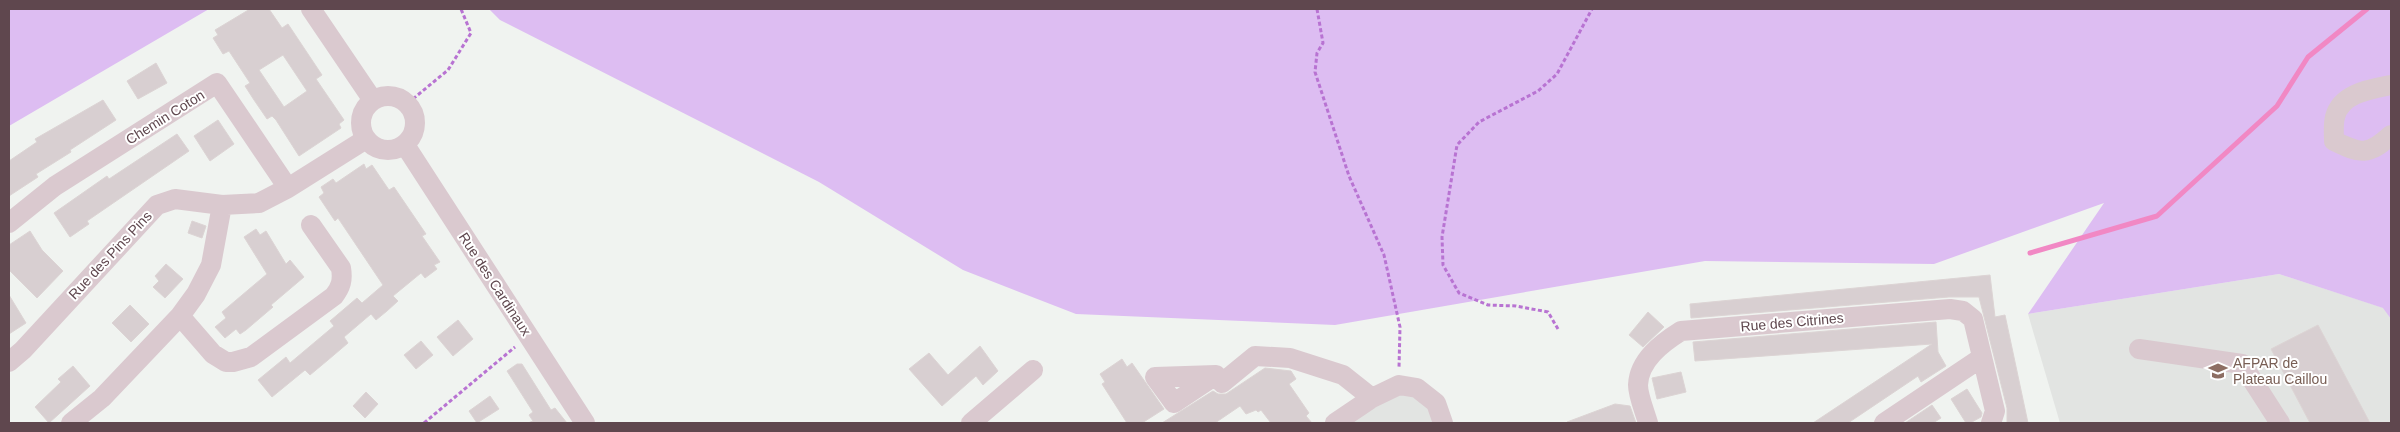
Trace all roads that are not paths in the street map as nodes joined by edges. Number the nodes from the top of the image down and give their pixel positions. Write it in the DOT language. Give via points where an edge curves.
graph roads {
  1 [pos="311,9"];
  2 [pos="2391,85"];
  3 [pos="372,100"];
  4 [pos="2391,135"];
  5 [pos="366,139"];
  6 [pos="405,145"];
  7 [pos="288,188"];
  8 [pos="222,205"];
  9 [pos="9,223"];
  10 [pos="311,226"];
  11 [pos="180,316"];
  12 [pos="2139,349"];
  13 [pos="1981,358"];
  14 [pos="9,362"];
  15 [pos="1033,370"];
  16 [pos="1216,375"];
  17 [pos="1372,398"];
  18 [pos="71,423"];
  19 [pos="585,423"];
  20 [pos="971,423"];
  21 [pos="1335,423"];
  22 [pos="1443,423"];
  23 [pos="1648,423"];
  24 [pos="1884,423"];
  25 [pos="1991,423"];
  26 [pos="2280,423"];
  1 -- 3 [label="street"];
  2 -- 4 [label="street" via="2348,98 2335,116 2334,141 2357,152 2378,147"];
  3 -- 5 [label="street" via="363,111 361,128"];
  3 -- 6 [label="street" via="387,95 408,103 415,114 416,126"];
  5 -- 6 [label="street" via="384,150"];
  5 -- 7 [label="street, Rue des Pins Pins"];
  6 -- 19 [label="street, Rue des Cardinaux"];
  7 -- 8 [label="street, Rue des Pins Pins" via="260,203"];
  7 -- 9 [label="street, Chemin Coton" via="217,84 55,186"];
  8 -- 11 [label="street" via="211,265"];
  8 -- 14 [label="street, Rue des Pins Pins" via="175,199 157,204"];
  10 -- 11 [label="street" via="341,268 339,289 251,357 233,362 220,360"];
  11 -- 18 [label="street" via="102,398"];
  12 -- 26 [label="street" via="2242,364"];
  13 -- 23 [label="street, Rue des Citrines" via="1972,319 1963,311 1950,309 1681,331 1663,342 1647,360 1638,385"];
  13 -- 24 [label="street"];
  13 -- 25 [label="street, Rue des Citrines" via="1995,411"];
  15 -- 20 [label="street"];
  16 -- 17 [label="street" via="1222,383 1255,356 1290,358 1343,375"];
  17 -- 21 [label="street"];
  17 -- 22 [label="street" via="1399,384 1417,388 1436,403"];
}
